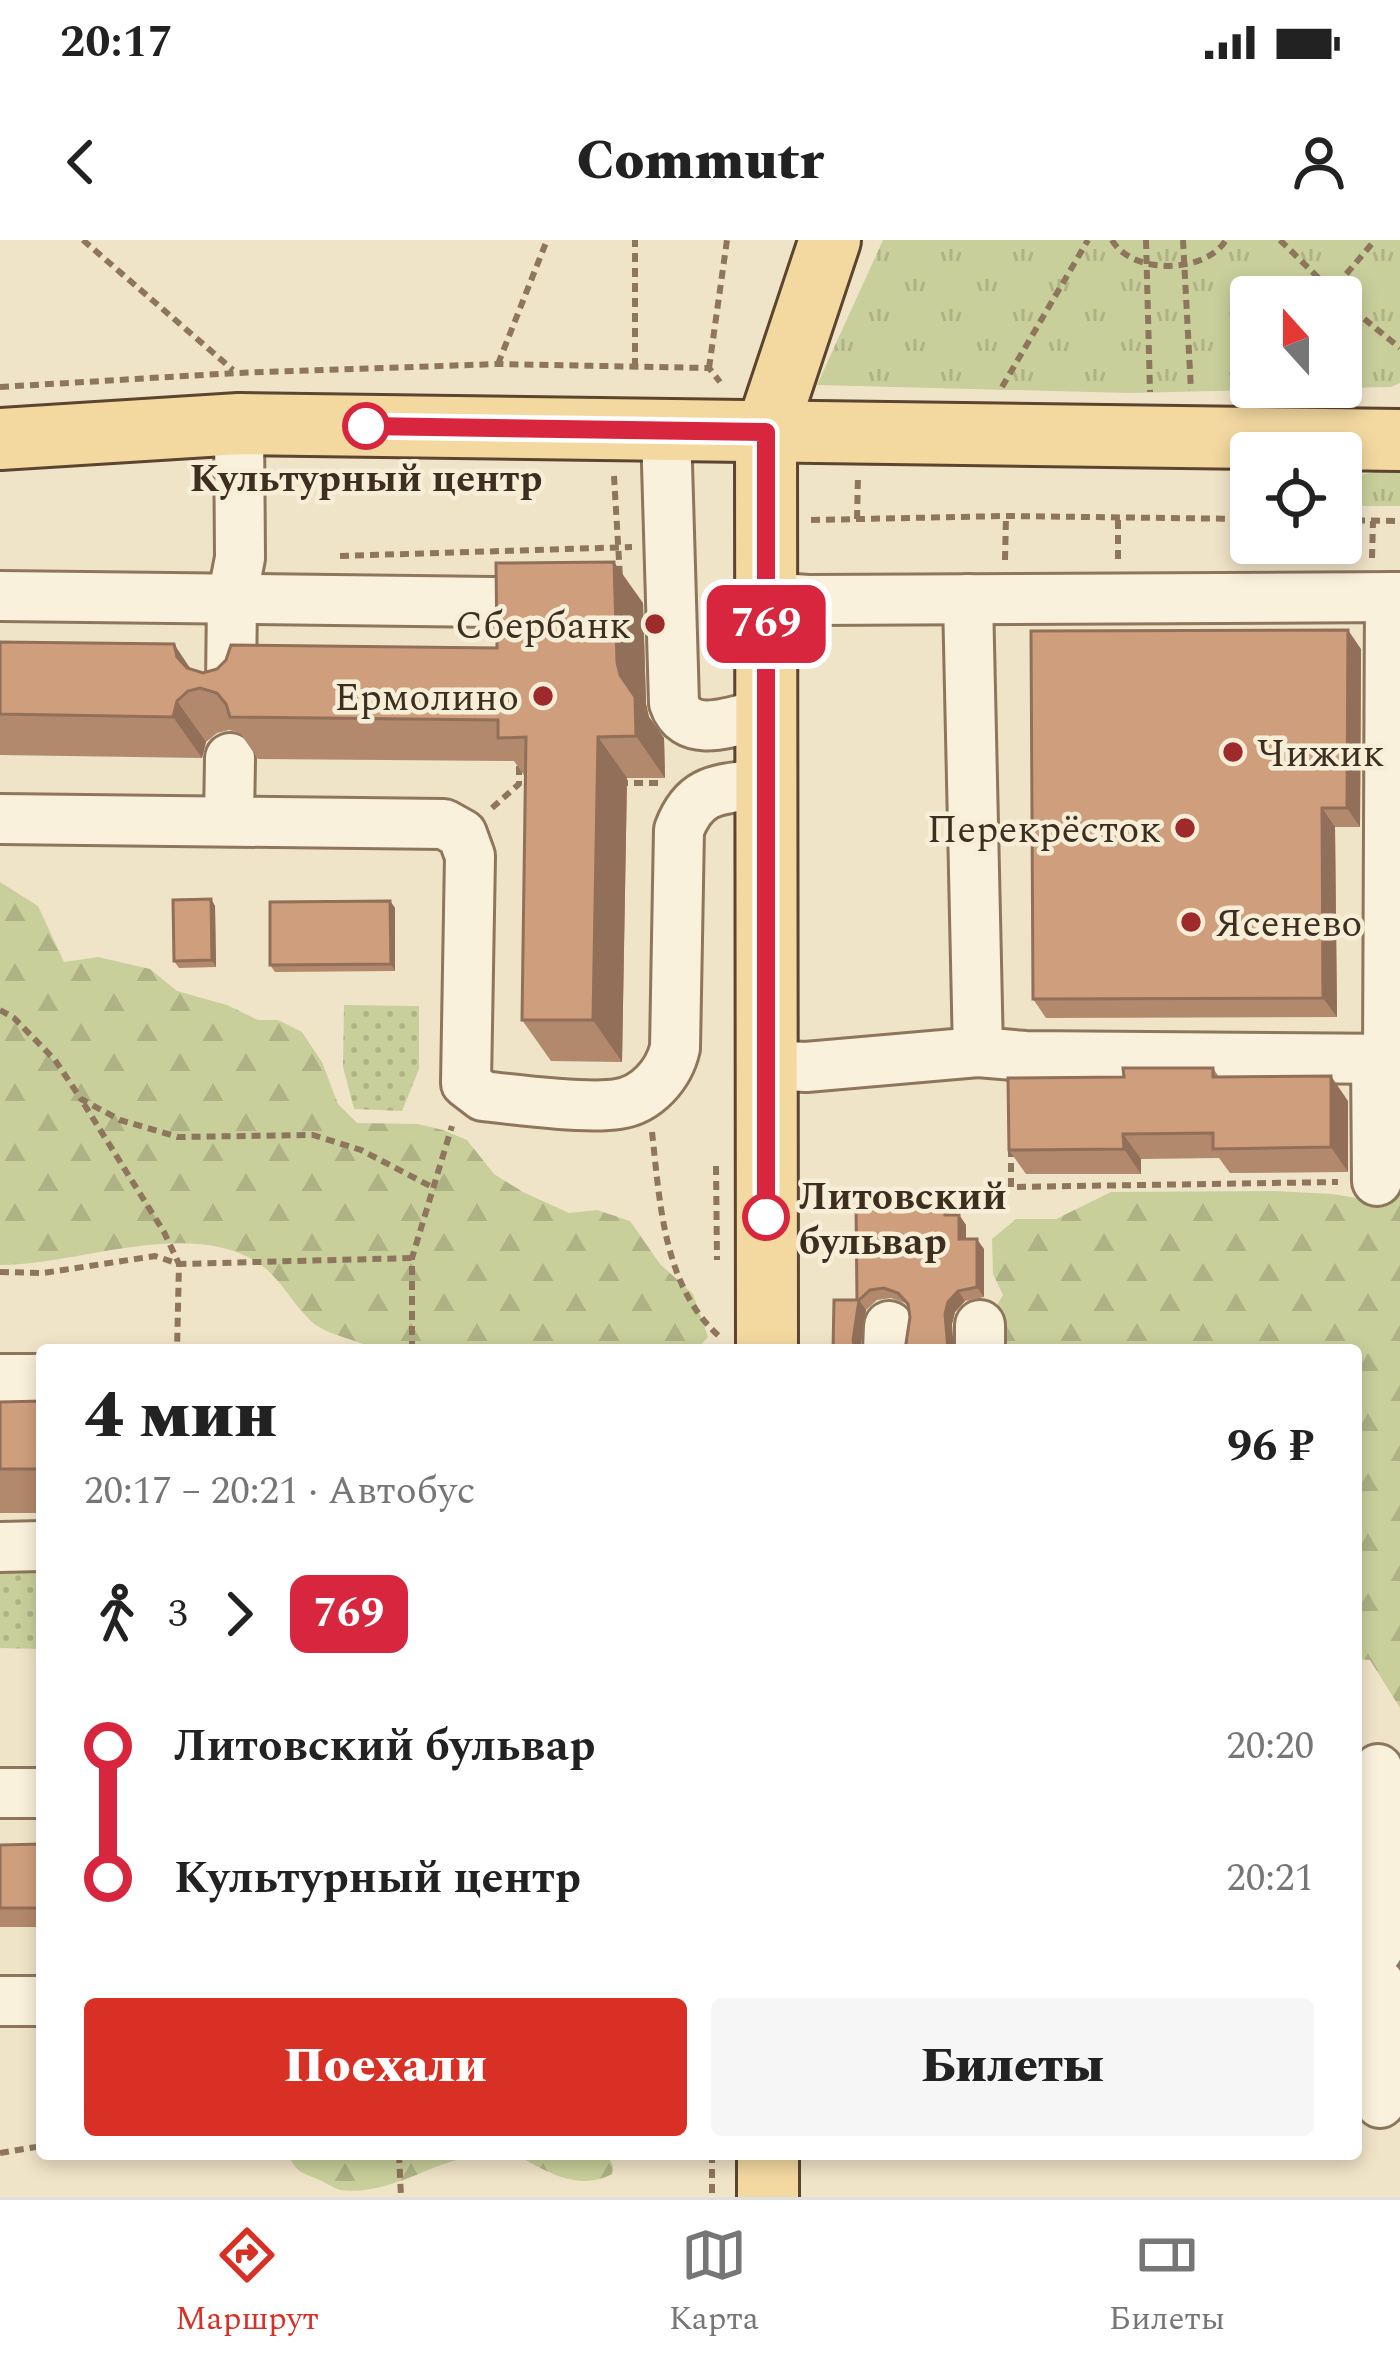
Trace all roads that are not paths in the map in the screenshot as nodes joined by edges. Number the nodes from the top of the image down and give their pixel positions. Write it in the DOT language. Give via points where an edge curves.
graph roads {
  1 [pos="830,240"];
  2 [pos="237,398"];
  3 [pos="639,430"];
  4 [pos="766,432"];
  5 [pos="0,439"];
  6 [pos="1400,440"];
  7 [pos="0,596"];
  8 [pos="766,597"];
  9 [pos="1395,597"];
  10 [pos="232,599"];
  11 [pos="968,599"];
  12 [pos="494,602"];
  13 [pos="231,686"];
  14 [pos="766,712"];
  15 [pos="230,758"];
  16 [pos="766,783"];
  17 [pos="0,819"];
  18 [pos="229,821"];
  19 [pos="978,1052"];
  20 [pos="1388,1058"];
  21 [pos="766,1065"];
  22 [pos="1377,1181"];
  23 [pos="745,1344"];
  24 [pos="0,1379"];
  25 [pos="36,1379"];
  26 [pos="0,1546"];
  27 [pos="36,1546"];
  28 [pos="1378,1768"];
  29 [pos="0,1793"];
  30 [pos="36,1793"];
  31 [pos="36,2001"];
  32 [pos="0,2002"];
  33 [pos="1379,2111"];
  34 [pos="768,2160"];
  35 [pos="768,2197"];
  1 -- 4 [label="main road"];
  2 -- 3 [label="main road"];
  2 -- 5 [label="main road"];
  2 -- 10 [label="lane" via="240,558"];
  3 -- 4 [label="main road"];
  3 -- 14 [label="lane" via="679,718 717,724"];
  4 -- 6 [label="main road"];
  4 -- 8 [label="main road"];
  7 -- 10 [label="lane"];
  8 -- 11 [label="lane"];
  8 -- 14 [label="main road"];
  9 -- 11 [label="lane"];
  9 -- 20 [label="lane"];
  10 -- 12 [label="lane"];
  10 -- 13 [label="lane"];
  11 -- 19 [label="lane"];
  14 -- 16 [label="main road"];
  15 -- 18 [label="lane"];
  16 -- 18 [label="lane" via="713,791 689,805 679,830 676,1048 670,1071 621,1105 483,1096 466,1083 470,856 462,834 444,824"];
  16 -- 21 [label="main road"];
  17 -- 18 [label="lane"];
  19 -- 20 [label="lane"];
  19 -- 21 [label="lane"];
  20 -- 22 [label="lane"];
  21 -- 23 [label="main road"];
  24 -- 25 [label="lane"];
  26 -- 27 [label="lane"];
  28 -- 33 [label="lane"];
  29 -- 30 [label="lane"];
  31 -- 32 [label="lane"];
  34 -- 35 [label="main road"];
}
